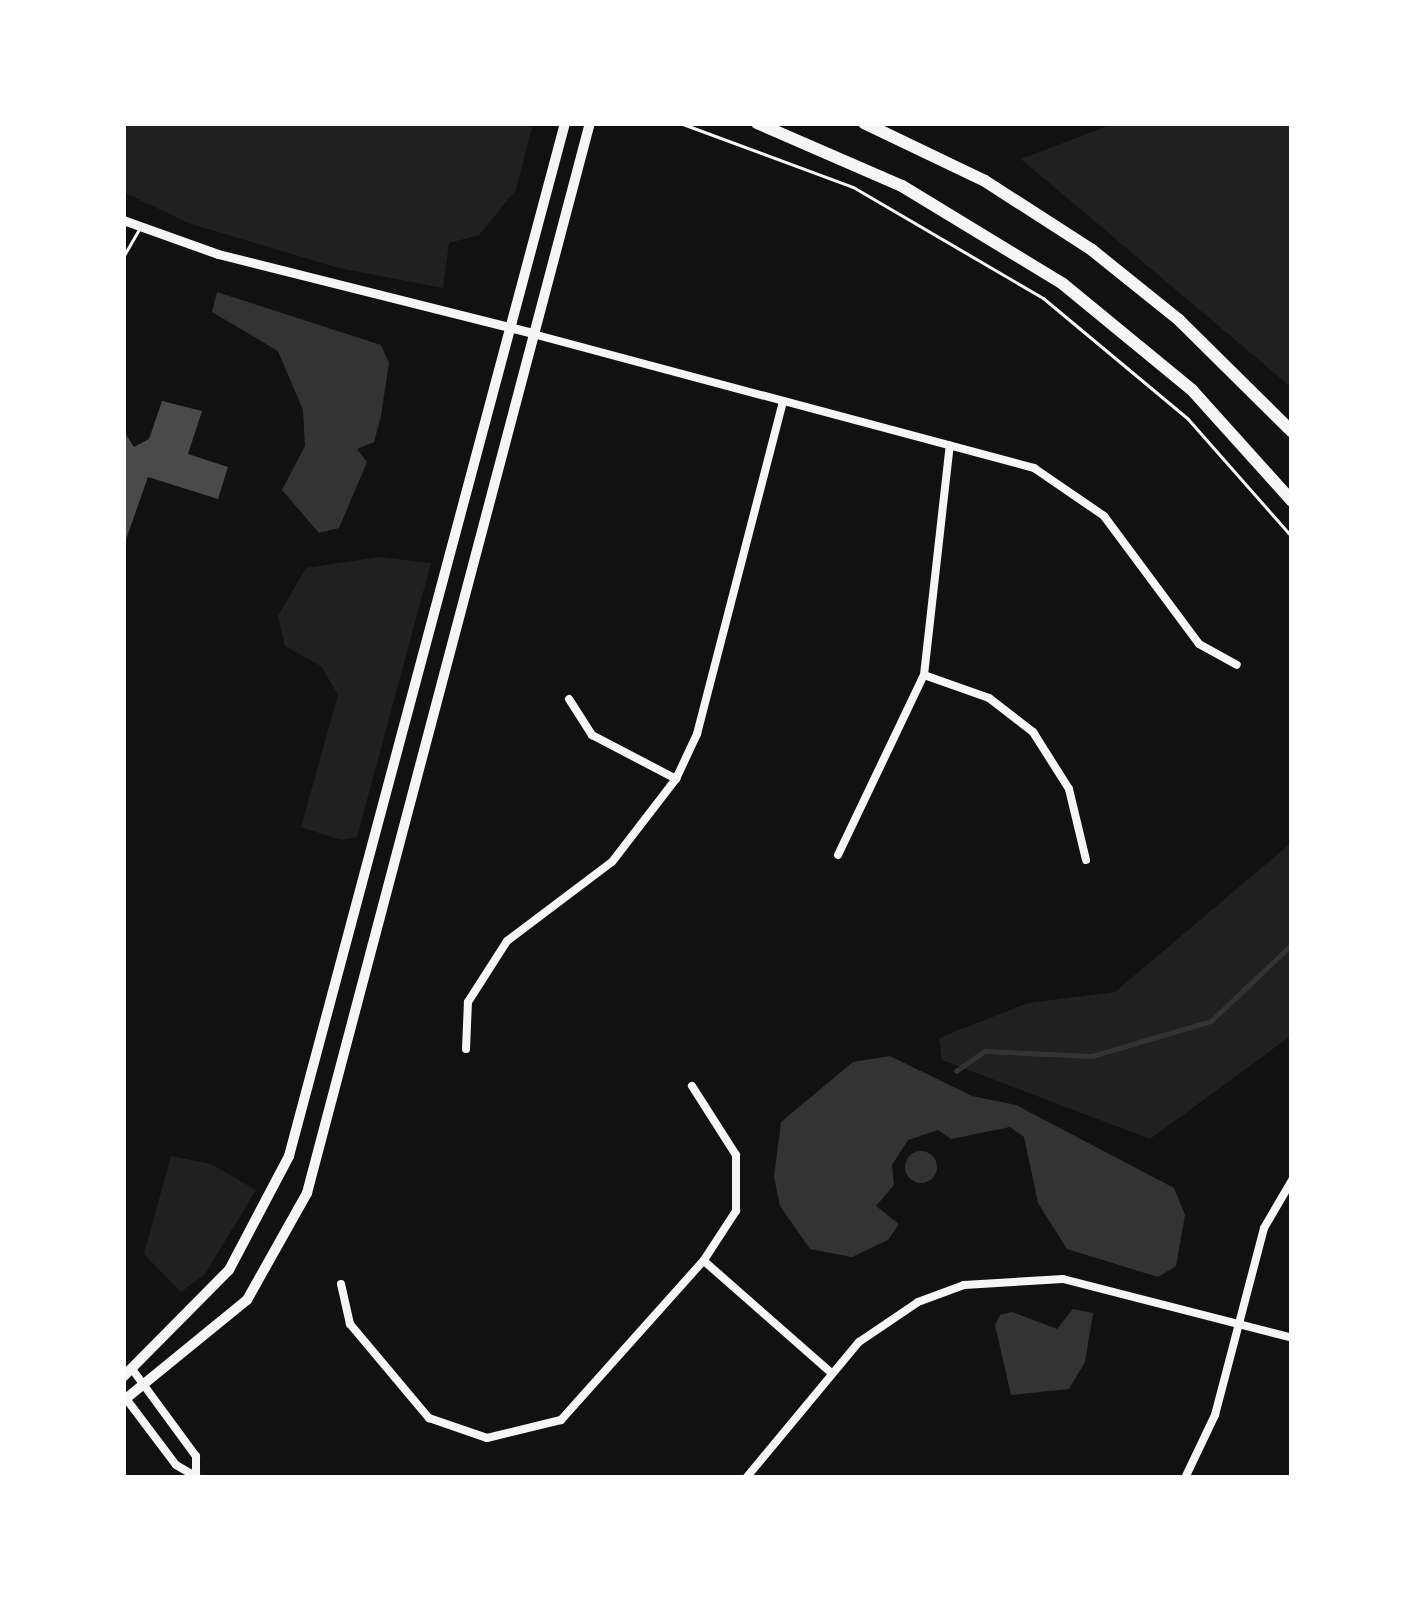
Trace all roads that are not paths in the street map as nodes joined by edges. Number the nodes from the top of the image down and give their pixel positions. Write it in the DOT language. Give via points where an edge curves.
graph roads {
  1 [pos="565,123"];
  2 [pos="590,123"];
  3 [pos="757,123"];
  4 [pos="863,123"];
  5 [pos="123,220"];
  6 [pos="140,227"];
  7 [pos="123,257"];
  8 [pos="509,328"];
  9 [pos="532,334"];
  10 [pos="783,401"];
  11 [pos="1292,432"];
  12 [pos="950,445"];
  13 [pos="1292,501"];
  14 [pos="1237,665"];
  15 [pos="924,675"];
  16 [pos="569,699"];
  17 [pos="676,779"];
  18 [pos="838,855"];
  19 [pos="1087,860"];
  20 [pos="466,1048"];
  21 [pos="692,1086"];
  22 [pos="1292,1180"];
  23 [pos="704,1260"];
  24 [pos="341,1284"];
  25 [pos="1238,1324"];
  26 [pos="1292,1338"];
  27 [pos="829,1371"];
  28 [pos="128,1373"];
  29 [pos="145,1385"];
  30 [pos="124,1398"];
  31 [pos="197,1476"];
  32 [pos="746,1478"];
  33 [pos="1185,1478"];
  1 -- 8 [label="main road"];
  2 -- 9 [label="main road"];
  3 -- 13 [label="highway" via="902,186 1063,284 1192,390"];
  4 -- 11 [label="highway" via="970,173 1092,250 1179,320"];
  5 -- 6 [label="street"];
  6 -- 7 [label="lane"];
  6 -- 8 [label="street"];
  8 -- 9 [label="street"];
  8 -- 28 [label="main road" via="289,1156 229,1270"];
  9 -- 10 [label="street"];
  9 -- 29 [label="main road" via="302,1209 247,1300"];
  10 -- 12 [label="street"];
  10 -- 17 [label="street" via="697,734"];
  12 -- 14 [label="street" via="1034,468 1082,496 1199,644"];
  12 -- 15 [label="street"];
  15 -- 18 [label="street"];
  15 -- 19 [label="street" via="988,698 1033,732 1069,789"];
  16 -- 17 [label="street" via="592,735"];
  17 -- 20 [label="street" via="612,862 497,954 468,1002"];
  21 -- 23 [label="street" via="732,1146 741,1177 732,1223"];
  22 -- 25 [label="street" via="1264,1228"];
  23 -- 24 [label="street" via="579,1407 541,1431 509,1438 466,1435 413,1406 350,1324"];
  23 -- 27 [label="street"];
  25 -- 26 [label="street"];
  25 -- 27 [label="street" via="1063,1279 1000,1279 897,1314"];
  25 -- 33 [label="street" via="1210,1428"];
  27 -- 32 [label="street"];
  28 -- 29 [label="street"];
  29 -- 30 [label="main road"];
  29 -- 31 [label="street" via="196,1456"];
  30 -- 31 [label="street" via="176,1465"];
}
